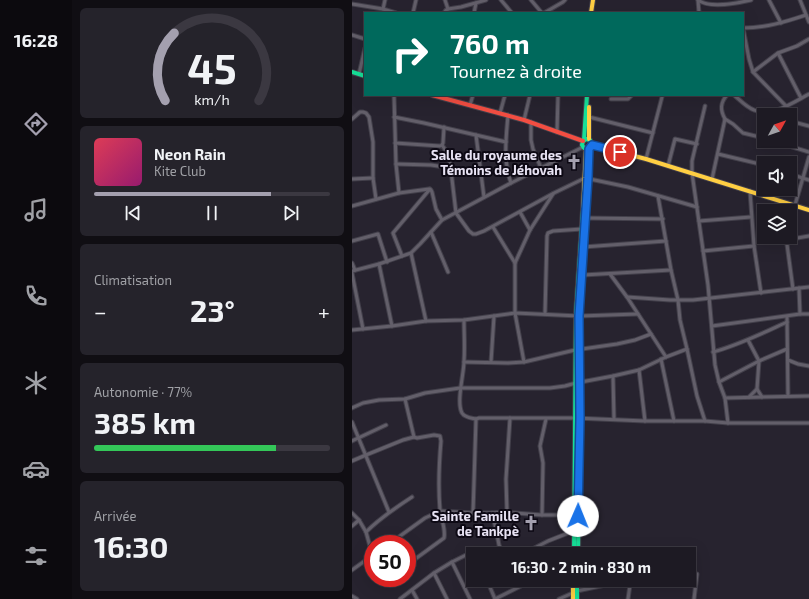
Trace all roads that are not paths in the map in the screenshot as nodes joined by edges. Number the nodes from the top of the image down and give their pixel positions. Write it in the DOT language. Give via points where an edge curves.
graph roads {
  1 [pos="360,0"];
  2 [pos="385,0"];
  3 [pos="416,0"];
  4 [pos="445,0"];
  5 [pos="486,0"];
  6 [pos="500,0"];
  7 [pos="531,0"];
  8 [pos="565,0"];
  9 [pos="568,0"];
  10 [pos="593,0"];
  11 [pos="698,0"];
  12 [pos="715,0"];
  13 [pos="751,0"];
  14 [pos="769,0"];
  15 [pos="800,0"];
  16 [pos="481,1"];
  17 [pos="476,3"];
  18 [pos="352,4"];
  19 [pos="715,4"];
  20 [pos="358,5"];
  21 [pos="372,8"];
  22 [pos="448,9"];
  23 [pos="383,10"];
  24 [pos="371,12"];
  25 [pos="391,12"];
  26 [pos="413,12"];
  27 [pos="445,12"];
  28 [pos="474,12"];
  29 [pos="511,12"];
  30 [pos="542,12"];
  31 [pos="545,12"];
  32 [pos="592,12"];
  33 [pos="699,12"];
  34 [pos="806,15"];
  35 [pos="809,22"];
  36 [pos="781,23"];
  37 [pos="744,28"];
  38 [pos="744,33"];
  39 [pos="352,36"];
  40 [pos="364,39"];
  41 [pos="809,39"];
  42 [pos="364,52"];
  43 [pos="778,53"];
  44 [pos="352,72"];
  45 [pos="753,72"];
  46 [pos="359,74"];
  47 [pos="364,76"];
  48 [pos="809,94"];
  49 [pos="394,96"];
  50 [pos="436,96"];
  51 [pos="473,96"];
  52 [pos="505,96"];
  53 [pos="530,96"];
  54 [pos="558,96"];
  55 [pos="588,96"];
  56 [pos="588,96"];
  57 [pos="631,96"];
  58 [pos="662,96"];
  59 [pos="726,96"];
  60 [pos="735,96"];
  61 [pos="801,98"];
  62 [pos="611,99"];
  63 [pos="470,105"];
  64 [pos="705,106"];
  65 [pos="786,106"];
  66 [pos="781,108"];
  67 [pos="757,111"];
  68 [pos="500,113"];
  69 [pos="508,115"];
  70 [pos="394,117"];
  71 [pos="589,117"];
  72 [pos="352,119"];
  73 [pos="725,119"];
  74 [pos="524,120"];
  75 [pos="531,122"];
  76 [pos="797,123"];
  77 [pos="809,126"];
  78 [pos="444,128"];
  79 [pos="557,132"];
  80 [pos="653,133"];
  81 [pos="476,135"];
  82 [pos="757,136"];
  83 [pos="589,139"];
  84 [pos="583,141"];
  85 [pos="506,142"];
  86 [pos="395,143"];
  87 [pos="697,144"];
  88 [pos="442,145"];
  89 [pos="588,147"];
  90 [pos="796,148"];
  91 [pos="809,152"];
  92 [pos="718,154"];
  93 [pos="809,157"];
  94 [pos="646,159"];
  95 [pos="757,163"];
  96 [pos="396,164"];
  97 [pos="668,166"];
  98 [pos="451,168"];
  99 [pos="541,168"];
  100 [pos="692,173"];
  101 [pos="797,176"];
  102 [pos="373,178"];
  103 [pos="587,178"];
  104 [pos="802,178"];
  105 [pos="352,179"];
  106 [pos="712,179"];
  107 [pos="809,180"];
  108 [pos="511,183"];
  109 [pos="430,189"];
  110 [pos="750,191"];
  111 [pos="399,193"];
  112 [pos="554,193"];
  113 [pos="658,196"];
  114 [pos="484,197"];
  115 [pos="376,199"];
  116 [pos="780,201"];
  117 [pos="537,203"];
  118 [pos="781,204"];
  119 [pos="791,204"];
  120 [pos="795,204"];
  121 [pos="352,206"];
  122 [pos="797,206"];
  123 [pos="697,207"];
  124 [pos="809,210"];
  125 [pos="542,211"];
  126 [pos="456,212"];
  127 [pos="520,212"];
  128 [pos="751,217"];
  129 [pos="586,218"];
  130 [pos="662,219"];
  131 [pos="442,220"];
  132 [pos="699,221"];
  133 [pos="493,227"];
  134 [pos="582,229"];
  135 [pos="530,230"];
  136 [pos="431,232"];
  137 [pos="809,236"];
  138 [pos="797,238"];
  139 [pos="352,241"];
  140 [pos="666,241"];
  141 [pos="787,244"];
  142 [pos="754,246"];
  143 [pos="582,247"];
  144 [pos="703,251"];
  145 [pos="411,253"];
  146 [pos="402,256"];
  147 [pos="387,262"];
  148 [pos="352,263"];
  149 [pos="516,263"];
  150 [pos="379,264"];
  151 [pos="671,270"];
  152 [pos="353,271"];
  153 [pos="448,272"];
  154 [pos="610,274"];
  155 [pos="582,275"];
  156 [pos="809,287"];
  157 [pos="793,288"];
  158 [pos="798,288"];
  159 [pos="760,293"];
  160 [pos="627,297"];
  161 [pos="709,298"];
  162 [pos="678,300"];
  163 [pos="516,313"];
  164 [pos="545,314"];
  165 [pos="638,314"];
  166 [pos="800,314"];
  167 [pos="809,314"];
  168 [pos="494,316"];
  169 [pos="578,316"];
  170 [pos="787,316"];
  171 [pos="464,320"];
  172 [pos="426,321"];
  173 [pos="787,322"];
  174 [pos="392,326"];
  175 [pos="712,326"];
  176 [pos="363,329"];
  177 [pos="352,330"];
  178 [pos="651,334"];
  179 [pos="748,340"];
  180 [pos="687,349"];
  181 [pos="787,349"];
  182 [pos="577,350"];
  183 [pos="713,352"];
  184 [pos="666,357"];
  185 [pos="661,359"];
  186 [pos="788,360"];
  187 [pos="759,361"];
  188 [pos="464,362"];
  189 [pos="491,362"];
  190 [pos="524,362"];
  191 [pos="809,366"];
  192 [pos="639,370"];
  193 [pos="613,376"];
  194 [pos="578,382"];
  195 [pos="719,382"];
  196 [pos="460,388"];
  197 [pos="757,389"];
  198 [pos="788,396"];
  199 [pos="809,396"];
  200 [pos="749,397"];
  201 [pos="762,397"];
  202 [pos="725,398"];
  203 [pos="405,399"];
  204 [pos="352,408"];
  205 [pos="510,418"];
  206 [pos="578,418"];
  207 [pos="476,419"];
  208 [pos="546,419"];
  209 [pos="614,419"];
  210 [pos="645,421"];
  211 [pos="674,421"];
  212 [pos="705,421"];
  213 [pos="352,422"];
  214 [pos="728,423"];
  215 [pos="809,423"];
  216 [pos="386,425"];
  217 [pos="414,437"];
  218 [pos="358,438"];
  219 [pos="352,441"];
  220 [pos="366,455"];
  221 [pos="352,461"];
  222 [pos="412,497"];
  223 [pos="440,511"];
  224 [pos="389,512"];
  225 [pos="506,512"];
  226 [pos="352,513"];
  227 [pos="473,513"];
  228 [pos="492,513"];
  229 [pos="542,515"];
  230 [pos="576,515"];
  231 [pos="359,520"];
  232 [pos="352,526"];
  233 [pos="576,530"];
  234 [pos="366,532"];
  235 [pos="367,535"];
  236 [pos="401,535"];
  237 [pos="501,547"];
  238 [pos="536,547"];
  239 [pos="575,547"];
  240 [pos="577,547"];
  241 [pos="466,555"];
  242 [pos="416,558"];
  243 [pos="364,562"];
  244 [pos="452,562"];
  245 [pos="352,570"];
  246 [pos="434,573"];
  247 [pos="490,587"];
  248 [pos="519,587"];
  249 [pos="574,587"];
  250 [pos="576,587"];
  251 [pos="598,587"];
  252 [pos="630,587"];
  253 [pos="695,587"];
  254 [pos="412,590"];
  255 [pos="575,592"];
  256 [pos="352,596"];
  257 [pos="357,599"];
  258 [pos="400,599"];
  259 [pos="417,599"];
  260 [pos="447,599"];
  261 [pos="470,599"];
  262 [pos="495,599"];
  263 [pos="559,599"];
  264 [pos="574,599"];
  265 [pos="577,599"];
  266 [pos="628,599"];
  267 [pos="694,599"];
  1 -- 20 [label="street"];
  2 -- 23 [label="street"];
  3 -- 26 [label="street"];
  4 -- 22 [label="street"];
  5 -- 16 [label="street"];
  6 -- 29 [label="street"];
  7 -- 30 [label="street"];
  8 -- 9 [label="street"];
  8 -- 31 [label="street"];
  10 -- 32 [label="main road"];
  11 -- 19 [label="street"];
  11 -- 33 [label="street"];
  12 -- 19 [label="street"];
  13 -- 19 [label="street"];
  14 -- 36 [label="street"];
  15 -- 34 [label="street"];
  16 -- 17 [label="street"];
  17 -- 22 [label="street"];
  17 -- 28 [label="street"];
  18 -- 20 [label="street"];
  20 -- 21 [label="street"];
  21 -- 23 [label="street"];
  21 -- 24 [label="street"];
  22 -- 27 [label="street"];
  23 -- 25 [label="street"];
  34 -- 35 [label="street"];
  34 -- 36 [label="street"];
  36 -- 37 [label="street"];
  38 -- 45 [label="street"];
  39 -- 40 [label="street"];
  41 -- 43 [label="street"];
  42 -- 46 [label="street"];
  43 -- 45 [label="street"];
  43 -- 61 [label="street"];
  44 -- 46 [label="main road"];
  45 -- 65 [label="street"];
  46 -- 47 [label="main road"];
  48 -- 61 [label="street"];
  49 -- 70 [label="street"];
  50 -- 63 [label="main road"];
  51 -- 63 [label="street"];
  52 -- 68 [label="street"];
  53 -- 74 [label="street"];
  54 -- 79 [label="street"];
  55 -- 71 [label="main road"];
  56 -- 84 [label="main road"];
  57 -- 62 [label="street" via="628,99"];
  58 -- 80 [label="street"];
  59 -- 73 [label="street" via="721,106"];
  60 -- 67 [label="street"];
  61 -- 65 [label="street"];
  63 -- 68 [label="main road"];
  64 -- 87 [label="street"];
  65 -- 66 [label="street"];
  68 -- 69 [label="main road"];
  69 -- 74 [label="main road"];
  69 -- 85 [label="street"];
  70 -- 78 [label="street"];
  70 -- 86 [label="street"];
  71 -- 80 [label="street"];
  71 -- 83 [label="main road"];
  72 -- 102 [label="street" via="360,112 369,117 373,142"];
  73 -- 82 [label="street" via="743,133"];
  73 -- 92 [label="street"];
  74 -- 75 [label="main road"];
  75 -- 79 [label="main road"];
  75 -- 99 [label="street" via="531,140"];
  76 -- 77 [label="street"];
  78 -- 81 [label="street"];
  78 -- 88 [label="street"];
  79 -- 84 [label="main road"];
  80 -- 94 [label="street"];
  81 -- 85 [label="street"];
  81 -- 114 [label="street"];
  83 -- 84 [label="main road"];
  83 -- 89 [label="main road" via="592,141"];
  84 -- 89 [label="main road" via="582,143"];
  85 -- 108 [label="street" via="506,166"];
  86 -- 88 [label="street"];
  86 -- 96 [label="street"];
  87 -- 97 [label="street" via="675,139"];
  87 -- 100 [label="street" via="692,161"];
  88 -- 98 [label="street"];
  89 -- 94 [label="main road"];
  89 -- 99 [label="street"];
  89 -- 103 [label="main road"];
  90 -- 91 [label="street"];
  92 -- 95 [label="street"];
  92 -- 106 [label="street"];
  93 -- 104 [label="street"];
  94 -- 97 [label="main road"];
  96 -- 98 [label="street"];
  96 -- 111 [label="street"];
  97 -- 100 [label="main road"];
  98 -- 126 [label="street"];
  99 -- 108 [label="street"];
  100 -- 106 [label="main road"];
  100 -- 123 [label="street"];
  101 -- 104 [label="street"];
  102 -- 105 [label="street"];
  102 -- 115 [label="street"];
  103 -- 112 [label="street"];
  103 -- 113 [label="street"];
  103 -- 129 [label="main road"];
  103 -- 134 [label="main road"];
  104 -- 107 [label="street"];
  104 -- 120 [label="street"];
  106 -- 110 [label="main road"];
  108 -- 114 [label="street"];
  109 -- 111 [label="street"];
  109 -- 131 [label="street"];
  109 -- 146 [label="street" via="393,232"];
  110 -- 116 [label="main road"];
  110 -- 128 [label="street"];
  111 -- 115 [label="street"];
  112 -- 117 [label="street"];
  112 -- 125 [label="street"];
  113 -- 123 [label="street"];
  113 -- 130 [label="street"];
  114 -- 126 [label="street"];
  115 -- 121 [label="street"];
  116 -- 118 [label="street"];
  116 -- 119 [label="main road"];
  117 -- 125 [label="street"];
  117 -- 127 [label="street"];
  122 -- 124 [label="main road"];
  123 -- 132 [label="street"];
  125 -- 135 [label="street"];
  126 -- 131 [label="street"];
  126 -- 133 [label="street" via="473,234"];
  127 -- 133 [label="street"];
  127 -- 135 [label="street"];
  128 -- 132 [label="street"];
  128 -- 142 [label="street"];
  129 -- 130 [label="street"];
  129 -- 143 [label="main road"];
  130 -- 140 [label="street"];
  131 -- 136 [label="street"];
  132 -- 144 [label="street"];
  133 -- 149 [label="street"];
  134 -- 143 [label="main road"];
  134 -- 164 [label="street" via="548,233"];
  135 -- 149 [label="street"];
  136 -- 145 [label="street"];
  136 -- 153 [label="street"];
  137 -- 138 [label="street"];
  139 -- 147 [label="street" via="378,234"];
  140 -- 143 [label="street"];
  140 -- 151 [label="street"];
  141 -- 157 [label="street"];
  142 -- 144 [label="street"];
  142 -- 159 [label="street"];
  143 -- 155 [label="main road"];
  143 -- 169 [label="main road"];
  144 -- 161 [label="street"];
  145 -- 146 [label="street"];
  145 -- 172 [label="street"];
  146 -- 147 [label="street"];
  147 -- 150 [label="street"];
  148 -- 152 [label="street"];
  149 -- 163 [label="street"];
  150 -- 152 [label="street"];
  150 -- 174 [label="street"];
  151 -- 154 [label="street"];
  151 -- 162 [label="street"];
  152 -- 176 [label="street"];
  154 -- 155 [label="street"];
  154 -- 160 [label="street"];
  155 -- 169 [label="main road"];
  156 -- 158 [label="street"];
  157 -- 158 [label="street"];
  157 -- 159 [label="street"];
  158 -- 166 [label="street"];
  159 -- 161 [label="street"];
  160 -- 162 [label="street"];
  160 -- 165 [label="street"];
  161 -- 162 [label="street"];
  161 -- 175 [label="street"];
  162 -- 180 [label="street"];
  163 -- 164 [label="street"];
  163 -- 168 [label="street"];
  163 -- 190 [label="street"];
  164 -- 169 [label="street"];
  165 -- 169 [label="street"];
  165 -- 178 [label="street"];
  166 -- 167 [label="street"];
  166 -- 170 [label="street"];
  168 -- 171 [label="street"];
  168 -- 189 [label="street"];
  169 -- 182 [label="main road"];
  170 -- 173 [label="street"];
  170 -- 175 [label="street"];
  171 -- 172 [label="street"];
  171 -- 188 [label="street"];
  172 -- 174 [label="street"];
  173 -- 179 [label="street"];
  173 -- 181 [label="street"];
  174 -- 176 [label="street"];
  175 -- 183 [label="street"];
  176 -- 177 [label="street"];
  178 -- 182 [label="street" via="635,340"];
  178 -- 184 [label="street"];
  179 -- 183 [label="street"];
  179 -- 187 [label="street"];
  180 -- 184 [label="street"];
  180 -- 212 [label="street"];
  181 -- 186 [label="street"];
  181 -- 187 [label="street"];
  182 -- 190 [label="street"];
  182 -- 194 [label="main road"];
  183 -- 195 [label="street"];
  184 -- 185 [label="street"];
  185 -- 192 [label="street"];
  185 -- 211 [label="street"];
  186 -- 191 [label="street"];
  186 -- 198 [label="street"];
  187 -- 195 [label="street"];
  187 -- 197 [label="street"];
  188 -- 189 [label="street"];
  188 -- 196 [label="street"];
  189 -- 190 [label="street"];
  192 -- 193 [label="street"];
  192 -- 210 [label="street"];
  193 -- 194 [label="street"];
  193 -- 209 [label="street"];
  194 -- 196 [label="street" via="550,388"];
  194 -- 206 [label="main road"];
  195 -- 202 [label="street"];
  196 -- 203 [label="street"];
  196 -- 207 [label="street" via="462,413 466,417"];
  197 -- 200 [label="street"];
  197 -- 201 [label="street"];
  198 -- 199 [label="street"];
  198 -- 201 [label="street"];
  200 -- 201 [label="street"];
  200 -- 202 [label="street"];
  202 -- 214 [label="street"];
  203 -- 204 [label="street" via="379,400"];
  203 -- 217 [label="street"];
  205 -- 207 [label="street"];
  205 -- 208 [label="street"];
  205 -- 225 [label="street"];
  206 -- 208 [label="street"];
  206 -- 209 [label="street"];
  206 -- 230 [label="main road"];
  207 -- 227 [label="street"];
  208 -- 229 [label="street" via="540,446 543,463"];
  209 -- 210 [label="street"];
  210 -- 211 [label="street"];
  211 -- 212 [label="street"];
  212 -- 214 [label="street"];
  213 -- 218 [label="street"];
  214 -- 215 [label="street"];
  216 -- 218 [label="street"];
  217 -- 220 [label="street"];
  217 -- 223 [label="street" via="440,436"];
  218 -- 219 [label="street"];
  218 -- 220 [label="street"];
  220 -- 221 [label="street"];
  220 -- 224 [label="street"];
  222 -- 224 [label="street"];
  223 -- 227 [label="street"];
  223 -- 236 [label="street"];
  223 -- 242 [label="street" via="444,538"];
  224 -- 234 [label="street"];
  225 -- 228 [label="street"];
  225 -- 229 [label="street"];
  226 -- 231 [label="street"];
  227 -- 228 [label="street"];
  228 -- 237 [label="street"];
  229 -- 230 [label="street"];
  230 -- 233 [label="main road"];
  231 -- 232 [label="street"];
  231 -- 234 [label="street"];
  233 -- 238 [label="street"];
  233 -- 239 [label="main road"];
  233 -- 240 [label="main road"];
  234 -- 235 [label="street"];
  241 -- 244 [label="street"];
  243 -- 245 [label="street"];
  244 -- 246 [label="street"];
  244 -- 261 [label="street"];
  246 -- 254 [label="street"];
  246 -- 260 [label="street"];
  247 -- 262 [label="street"];
  248 -- 262 [label="street"];
  249 -- 255 [label="main road"];
  250 -- 255 [label="main road"];
  251 -- 255 [label="street"];
  252 -- 266 [label="street"];
  253 -- 267 [label="street"];
  254 -- 258 [label="street"];
  254 -- 259 [label="street"];
  255 -- 263 [label="street"];
  255 -- 264 [label="main road"];
  255 -- 265 [label="main road"];
  256 -- 257 [label="street"];
}
